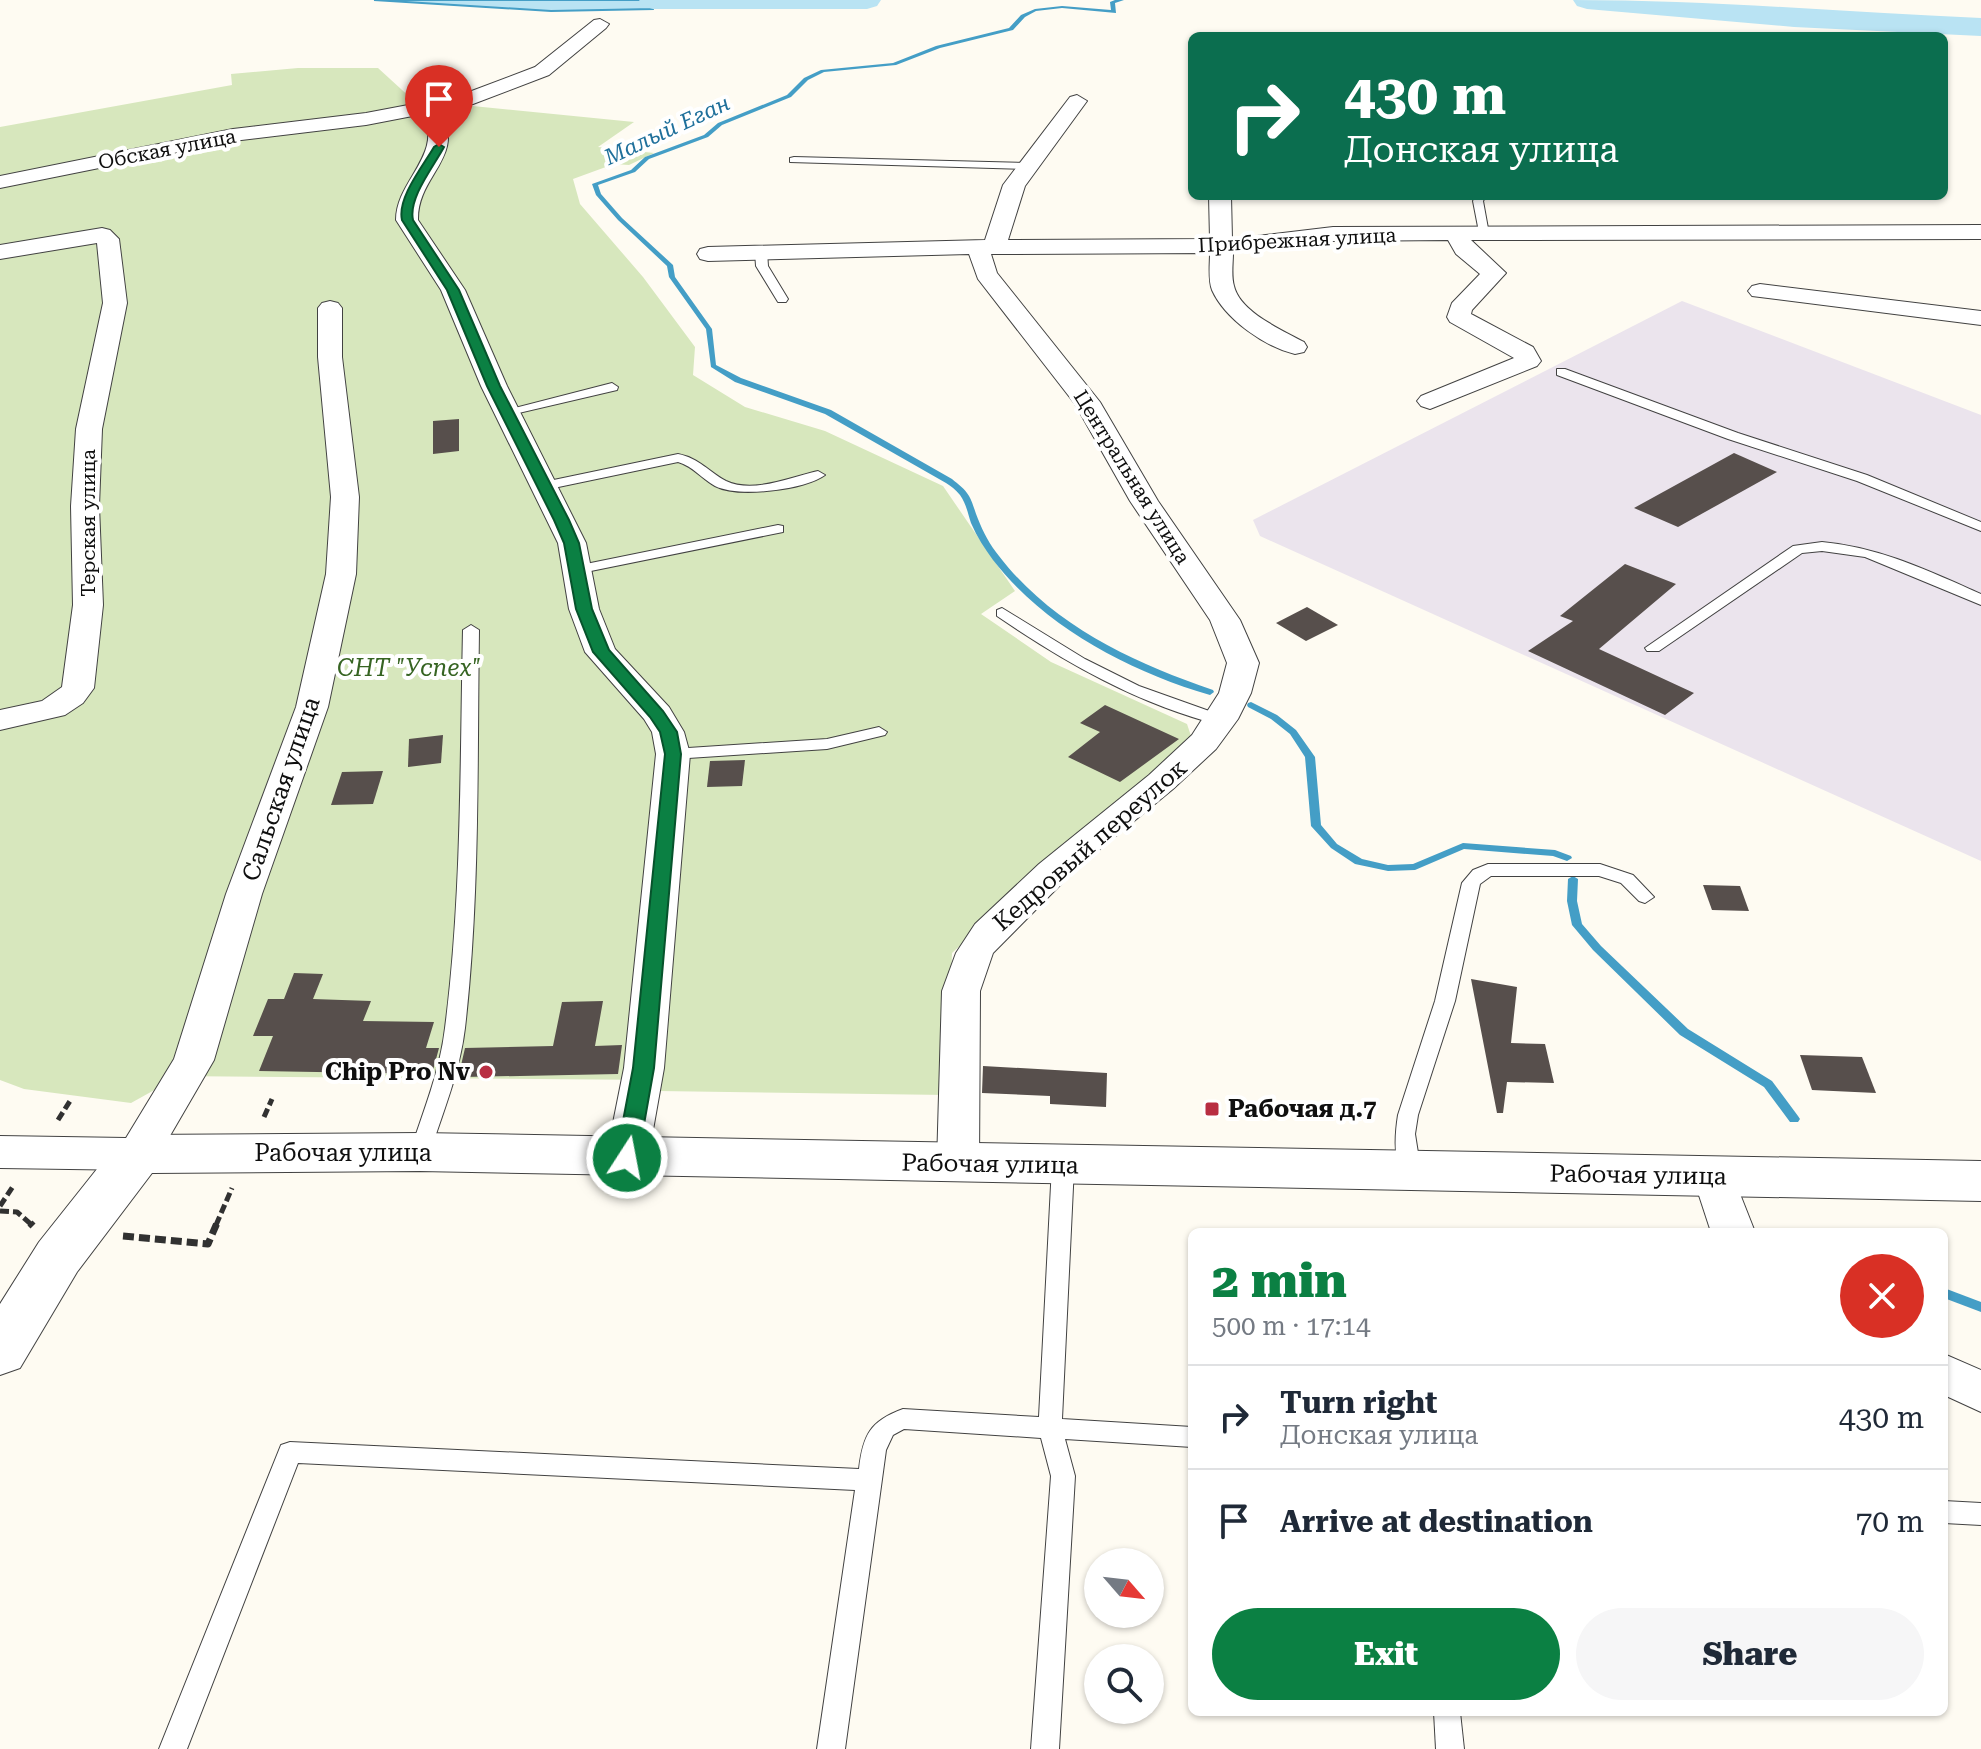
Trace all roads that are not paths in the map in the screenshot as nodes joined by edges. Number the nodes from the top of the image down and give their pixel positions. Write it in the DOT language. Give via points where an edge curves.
graph roads {
  1 [pos="600,24"];
  2 [pos="1077,101"];
  3 [pos="430,108"];
  4 [pos="794,160"];
  5 [pos="1030,166"];
  6 [pos="0,182"];
  7 [pos="1220,200"];
  8 [pos="1479,200"];
  9 [pos="1485,232"];
  10 [pos="1981,232"];
  11 [pos="1457,235"];
  12 [pos="1222,246"];
  13 [pos="986,247"];
  14 [pos="0,252"];
  15 [pos="761,252"];
  16 [pos="708,254"];
  17 [pos="1760,291"];
  18 [pos="782,299"];
  19 [pos="330,308"];
  20 [pos="1981,318"];
  21 [pos="1295,347"];
  22 [pos="1561,372"];
  23 [pos="612,387"];
  24 [pos="1430,401"];
  25 [pos="506,412"];
  26 [pos="818,475"];
  27 [pos="544,486"];
  28 [pos="1981,527"];
  29 [pos="778,529"];
  30 [pos="576,570"];
  31 [pos="1981,600"];
  32 [pos="1002,613"];
  33 [pos="471,630"];
  34 [pos="1653,648"];
  35 [pos="0,720"];
  36 [pos="1220,720"];
  37 [pos="879,732"];
  38 [pos="673,754"];
  39 [pos="1645,897"];
  40 [pos="0,1152"];
  41 [pos="420,1152"];
  42 [pos="138,1154"];
  43 [pos="627,1158"];
  44 [pos="958,1164"];
  45 [pos="1063,1166"];
  46 [pos="1410,1172"];
  47 [pos="1714,1177"];
  48 [pos="1981,1181"];
  49 [pos="1732,1228"];
  50 [pos="0,1352"];
  51 [pos="1948,1375"];
  52 [pos="1981,1392"];
  53 [pos="1050,1428"];
  54 [pos="1188,1437"];
  55 [pos="869,1480"];
  56 [pos="1948,1512"];
  57 [pos="1981,1514"];
  58 [pos="1447,1716"];
  59 [pos="173,1749"];
  60 [pos="831,1749"];
  61 [pos="1045,1749"];
  62 [pos="1450,1749"];
  1 -- 3 [label="street, Обская улица" via="524,80"];
  2 -- 5 [label="street"];
  3 -- 6 [label="street, Обская улица" via="233,135"];
  3 -- 25 [label="street" via="441,129 439,147 405,211 407,220 453,290"];
  4 -- 5 [label="lane"];
  5 -- 13 [label="street" via="1014,185"];
  7 -- 12 [label="street"];
  8 -- 9 [label="lane"];
  9 -- 10 [label="street, Прибрежная улица"];
  9 -- 11 [label="street, Прибрежная улица"];
  11 -- 12 [label="street, Прибрежная улица" via="1333,234"];
  11 -- 24 [label="street" via="1464,249 1494,273 1460,308 1459,317 1524,352 1528,361"];
  12 -- 13 [label="street, Прибрежная улица"];
  12 -- 21 [label="street" via="1222,287 1232,305"];
  13 -- 15 [label="street, Прибрежная улица"];
  13 -- 36 [label="street, Центральная улица" via="986,274 1087,402 1237,643 1241,680"];
  14 -- 35 [label="street, Терская улица" via="102,235 108,239 115,303 89,429 88,605 78,688 53,709"];
  15 -- 16 [label="street, Прибрежная улица"];
  15 -- 18 [label="lane" via="762,266"];
  17 -- 20 [label="street"];
  19 -- 42 [label="street, Сальская улица" via="345,497 341,574 312,707 244,894 194,1060"];
  22 -- 28 [label="lane" via="1862,478"];
  23 -- 25 [label="lane"];
  25 -- 27 [label="street"];
  26 -- 27 [label="lane" via="739,489 720,483 693,461 678,458"];
  27 -- 30 [label="street" via="572,543"];
  29 -- 30 [label="lane"];
  30 -- 38 [label="street" via="601,652 657,714"];
  31 -- 34 [label="lane" via="1863,551 1817,545 1798,549"];
  32 -- 36 [label="lane" via="1138,694"];
  33 -- 41 [label="lane" via="468,844 455,1029"];
  36 -- 44 [label="street, Кедровый переулок" via="1182,766 1091,837 974,951 961,991"];
  37 -- 38 [label="lane" via="827,744"];
  38 -- 43 [label="street" via="644,1068"];
  39 -- 46 [label="lane" via="1627,879 1584,867 1488,870 1471,883 1445,1001 1408,1115"];
  40 -- 42 [label="street, Рабочая улица"];
  41 -- 42 [label="street, Рабочая улица"];
  41 -- 43 [label="street, Рабочая улица"];
  42 -- 50 [label="street" via="52,1266"];
  43 -- 44 [label="street, Рабочая улица"];
  44 -- 45 [label="street, Рабочая улица"];
  45 -- 46 [label="street, Рабочая улица"];
  45 -- 53 [label="lane"];
  46 -- 47 [label="street, Рабочая улица"];
  47 -- 48 [label="street, Рабочая улица"];
  47 -- 49 [label="street"];
  51 -- 52 [label="street"];
  53 -- 54 [label="lane"];
  53 -- 55 [label="lane" via="903,1419 888,1423 877,1435"];
  53 -- 61 [label="lane" via="1063,1476"];
  55 -- 59 [label="lane" via="290,1452"];
  55 -- 60 [label="lane"];
  56 -- 57 [label="lane"];
  58 -- 62 [label="lane"];
}
